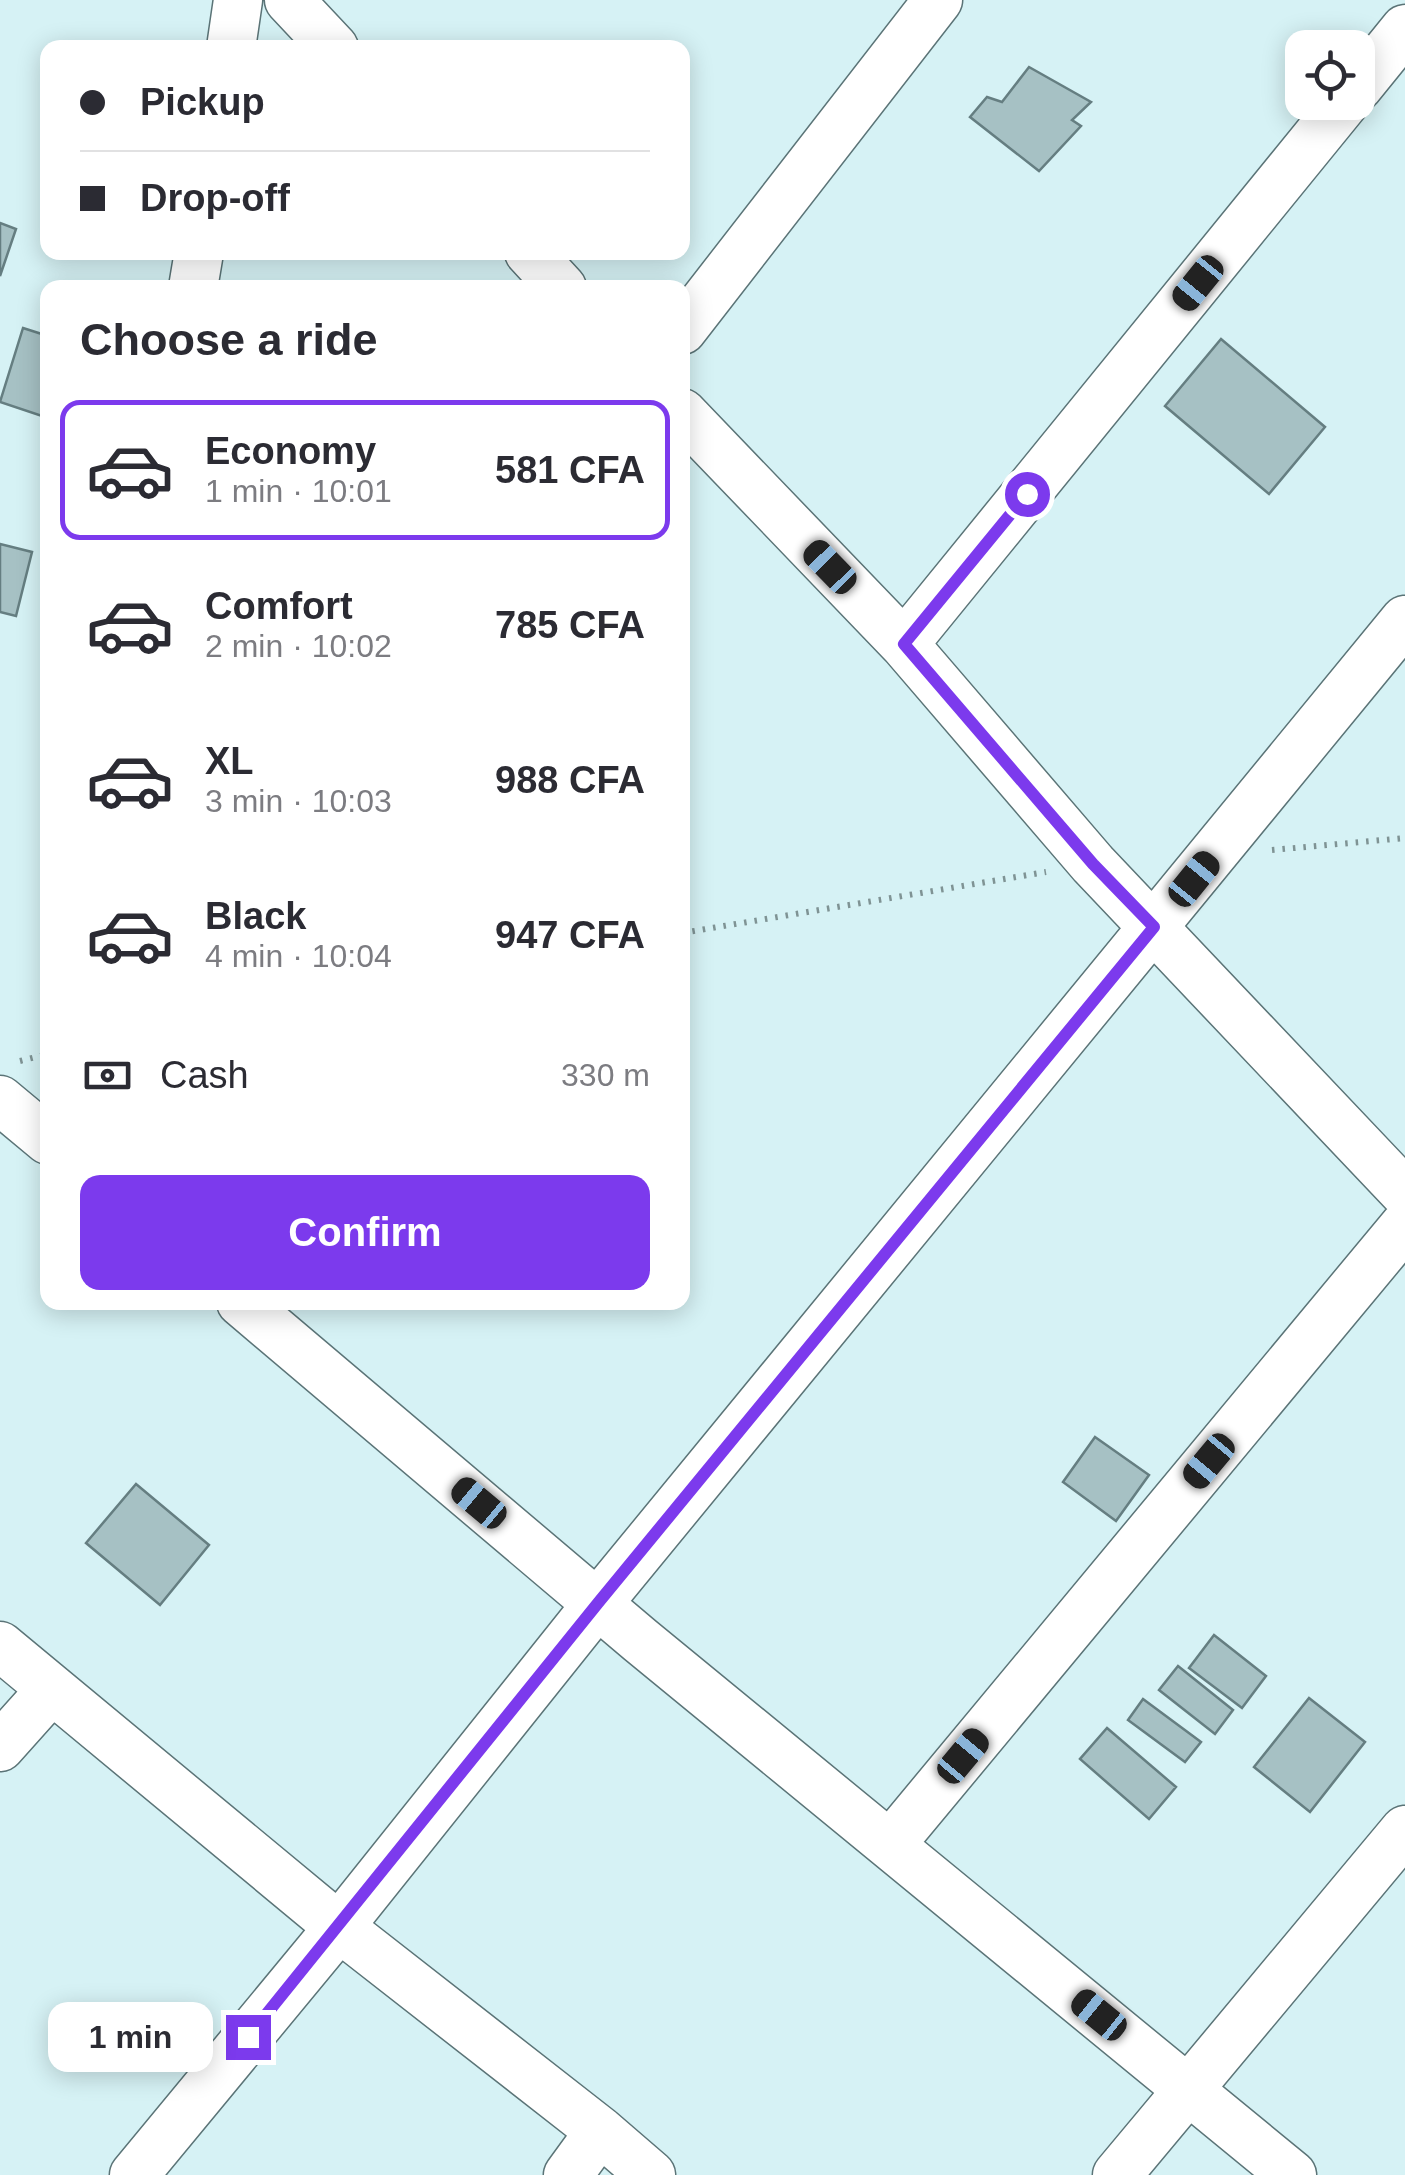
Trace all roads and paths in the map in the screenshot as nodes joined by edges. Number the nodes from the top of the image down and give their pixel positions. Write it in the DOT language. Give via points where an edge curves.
graph roads {
  1 [pos="238,0"];
  2 [pos="289,0"];
  3 [pos="912,9"];
  4 [pos="1405,29"];
  5 [pos="232,40"];
  6 [pos="326,40"];
  7 [pos="1375,67"];
  8 [pos="1330,120"];
  9 [pos="536,260"];
  10 [pos="555,280"];
  11 [pos="690,319"];
  12 [pos="690,421"];
  13 [pos="1405,620"];
  14 [pos="904,644"];
  15 [pos="1154,927"];
  16 [pos="0,1100"];
  17 [pos="40,1133"];
  18 [pos="1405,1193"];
  19 [pos="1405,1225"];
  20 [pos="250,1310"];
  21 [pos="598,1603"];
  22 [pos="0,1646"];
  23 [pos="51,1690"];
  24 [pos="0,1748"];
  25 [pos="1405,1830"];
  26 [pos="890,1844"];
  27 [pos="340,1927"];
  28 [pos="1189,2088"];
  29 [pos="600,2131"];
  30 [pos="134,2175"];
  31 [pos="568,2175"];
  32 [pos="651,2175"];
  33 [pos="1117,2175"];
  34 [pos="1292,2175"];
  1 -- 5 [label="street"];
  2 -- 6 [label="street"];
  3 -- 11 [label="street"];
  4 -- 7 [label="street"];
  8 -- 14 [label="street"];
  9 -- 10 [label="street"];
  12 -- 14 [label="street"];
  13 -- 15 [label="street"];
  14 -- 15 [label="street"];
  15 -- 18 [label="street"];
  15 -- 21 [label="street"];
  16 -- 17 [label="street"];
  19 -- 26 [label="street"];
  20 -- 21 [label="street"];
  21 -- 26 [label="street"];
  21 -- 27 [label="street"];
  22 -- 23 [label="street"];
  23 -- 24 [label="street"];
  23 -- 27 [label="street"];
  25 -- 28 [label="street"];
  26 -- 28 [label="street"];
  27 -- 29 [label="street"];
  27 -- 30 [label="street"];
  28 -- 33 [label="street"];
  28 -- 34 [label="street"];
  29 -- 31 [label="street"];
  29 -- 32 [label="street"];
}
